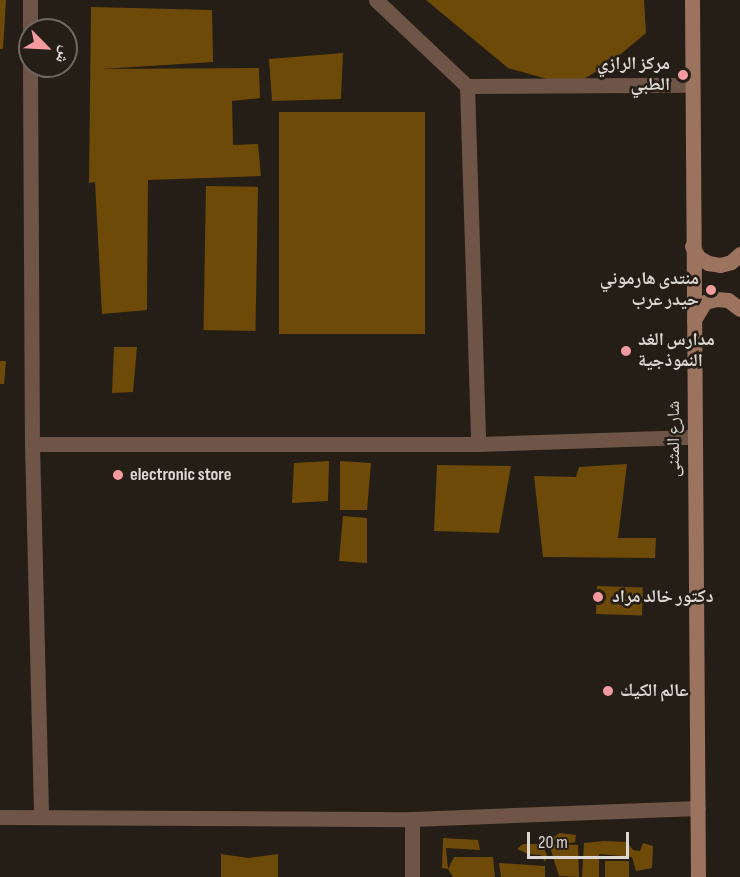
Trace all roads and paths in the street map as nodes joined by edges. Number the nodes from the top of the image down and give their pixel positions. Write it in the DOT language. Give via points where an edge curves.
graph roads {
  1 [pos="30,0"];
  2 [pos="376,0"];
  3 [pos="692,0"];
  4 [pos="30,18"];
  5 [pos="30,78"];
  6 [pos="692,85"];
  7 [pos="467,86"];
  8 [pos="692,246"];
  9 [pos="740,254"];
  10 [pos="740,309"];
  11 [pos="693,322"];
  12 [pos="693,437"];
  13 [pos="32,444"];
  14 [pos="478,444"];
  15 [pos="698,808"];
  16 [pos="0,817"];
  17 [pos="41,817"];
  18 [pos="412,819"];
  19 [pos="412,877"];
  20 [pos="698,877"];
  1 -- 4 [label="street"];
  2 -- 7 [label="street"];
  3 -- 6 [label="main road, شارع المثنى"];
  5 -- 13 [label="street"];
  6 -- 7 [label="street"];
  6 -- 8 [label="main road, شارع المثنى"];
  7 -- 14 [label="street"];
  8 -- 9 [label="main road" via="698,257 708,263 731,262"];
  8 -- 11 [label="main road, شارع المثنى"];
  10 -- 11 [label="main road" via="728,300 705,302"];
  11 -- 12 [label="main road, شارع المثنى"];
  12 -- 14 [label="street"];
  12 -- 15 [label="main road, شارع المثنى"];
  13 -- 14 [label="street"];
  13 -- 17 [label="street"];
  15 -- 18 [label="street"];
  15 -- 20 [label="main road, شارع المثنى"];
  16 -- 17 [label="street"];
  17 -- 18 [label="street"];
  18 -- 19 [label="street"];
}
